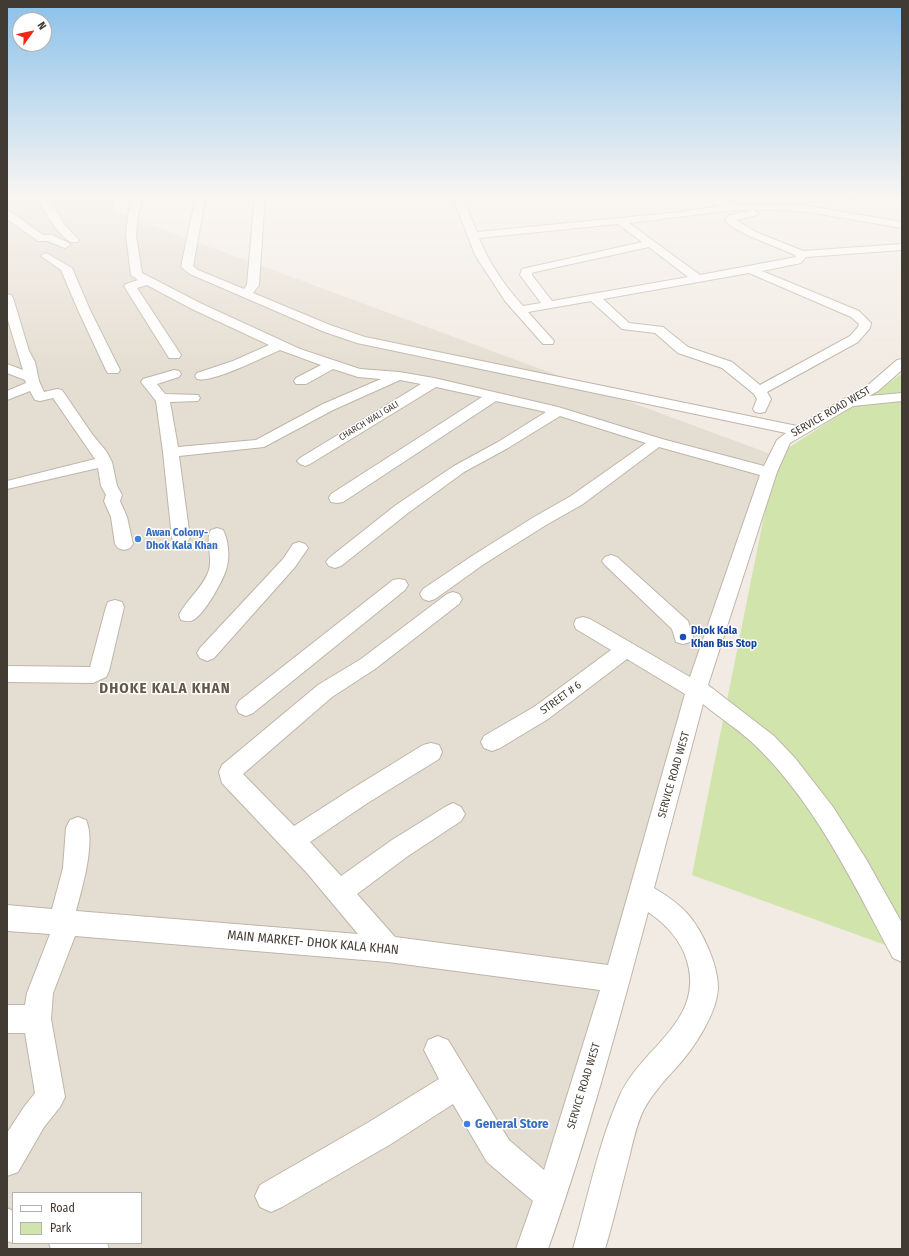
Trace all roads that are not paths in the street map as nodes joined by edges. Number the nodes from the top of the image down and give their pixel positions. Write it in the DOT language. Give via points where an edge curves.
graph roads {
  1 [pos="134,254"];
  2 [pos="190,254"];
  3 [pos="255,254"];
  4 [pos="479,254"];
  5 [pos="605,254"];
  6 [pos="663,254"];
  7 [pos="801,254"];
  8 [pos="807,254"];
  9 [pos="46,256"];
  10 [pos="751,270"];
  11 [pos="698,279"];
  12 [pos="149,281"];
  13 [pos="246,294"];
  14 [pos="594,297"];
  15 [pos="7,298"];
  16 [pos="549,305"];
  17 [pos="520,310"];
  18 [pos="548,341"];
  19 [pos="280,345"];
  20 [pos="174,355"];
  21 [pos="902,363"];
  22 [pos="332,364"];
  23 [pos="7,368"];
  24 [pos="113,370"];
  25 [pos="174,374"];
  26 [pos="202,376"];
  27 [pos="399,376"];
  28 [pos="32,381"];
  29 [pos="301,382"];
  30 [pos="434,382"];
  31 [pos="759,391"];
  32 [pos="7,396"];
  33 [pos="492,397"];
  34 [pos="902,397"];
  35 [pos="162,398"];
  36 [pos="193,398"];
  37 [pos="848,404"];
  38 [pos="760,409"];
  39 [pos="558,411"];
  40 [pos="799,431"];
  41 [pos="657,442"];
  42 [pos="171,452"];
  43 [pos="306,461"];
  44 [pos="104,462"];
  45 [pos="769,472"];
  46 [pos="10,487"];
  47 [pos="337,498"];
  48 [pos="217,534"];
  49 [pos="181,538"];
  50 [pos="124,544"];
  51 [pos="299,548"];
  52 [pos="611,561"];
  53 [pos="335,562"];
  54 [pos="399,585"];
  55 [pos="429,594"];
  56 [pos="453,599"];
  57 [pos="115,608"];
  58 [pos="188,615"];
  59 [pos="583,624"];
  60 [pos="683,637"];
  61 [pos="627,649"];
  62 [pos="206,653"];
  63 [pos="7,674"];
  64 [pos="697,689"];
  65 [pos="246,707"];
  66 [pos="492,742"];
  67 [pos="431,752"];
  68 [pos="453,814"];
  69 [pos="78,828"];
  70 [pos="294,840"];
  71 [pos="340,892"];
  72 [pos="641,894"];
  73 [pos="7,918"];
  74 [pos="64,922"];
  75 [pos="388,949"];
  76 [pos="902,949"];
  77 [pos="617,979"];
  78 [pos="7,1019"];
  79 [pos="37,1019"];
  80 [pos="438,1050"];
  81 [pos="458,1084"];
  82 [pos="7,1161"];
  83 [pos="271,1196"];
  84 [pos="551,1196"];
  85 [pos="70,1244"];
  86 [pos="93,1249"];
  87 [pos="532,1249"];
  88 [pos="589,1249"];
  1 -- 12 [label="street" via="137,275"];
  2 -- 13 [label="street" via="187,267"];
  3 -- 13 [label="street" via="253,285"];
  4 -- 17 [label="street" via="492,275"];
  5 -- 16 [label="street" via="526,272"];
  6 -- 11 [label="street"];
  7 -- 8 [label="street"];
  7 -- 10 [label="street" via="797,261"];
  9 -- 24 [label="street" via="66,268"];
  10 -- 11 [label="street"];
  10 -- 31 [label="street" via="855,314 865,322 864,328 854,339"];
  11 -- 14 [label="street"];
  12 -- 19 [label="street"];
  12 -- 20 [label="street" via="130,286"];
  13 -- 40 [label="street" via="326,328 362,340"];
  14 -- 16 [label="street"];
  14 -- 31 [label="street" via="626,326 659,330 683,350 727,365"];
  15 -- 28 [label="street"];
  16 -- 17 [label="street"];
  17 -- 18 [label="street"];
  19 -- 22 [label="street"];
  19 -- 26 [label="street" via="238,364"];
  21 -- 37 [label="street, SERVICE ROAD WEST" via="873,388"];
  22 -- 27 [label="street" via="358,373"];
  22 -- 29 [label="street"];
  23 -- 28 [label="street"];
  25 -- 35 [label="street" via="149,381"];
  27 -- 30 [label="street"];
  27 -- 42 [label="street" via="328,407 259,444"];
  28 -- 32 [label="street"];
  28 -- 44 [label="street" via="41,398 57,393"];
  30 -- 33 [label="street"];
  30 -- 43 [label="street, CHARCH WALI GALI"];
  31 -- 38 [label="street" via="764,399"];
  33 -- 39 [label="street"];
  33 -- 47 [label="street"];
  34 -- 37 [label="street"];
  35 -- 36 [label="street"];
  35 -- 42 [label="street"];
  37 -- 40 [label="street, SERVICE ROAD WEST"];
  39 -- 41 [label="street"];
  39 -- 53 [label="street" via="459,469 402,509"];
  40 -- 45 [label="street, SERVICE ROAD WEST" via="784,440"];
  41 -- 45 [label="street"];
  41 -- 55 [label="street" via="577,500 478,560"];
  42 -- 49 [label="street"];
  44 -- 46 [label="street"];
  44 -- 50 [label="street" via="109,486 114,494 112,501 119,518"];
  45 -- 64 [label="street, SERVICE ROAD WEST"];
  48 -- 58 [label="street" via="219,564 214,578"];
  51 -- 62 [label="street" via="289,563"];
  52 -- 60 [label="street" via="681,626"];
  54 -- 65 [label="street"];
  56 -- 70 [label="street" via="368,664 325,691 230,772 230,776"];
  57 -- 63 [label="street" via="97,674"];
  59 -- 61 [label="street"];
  61 -- 64 [label="street"];
  61 -- 66 [label="street, STREET # 6" via="541,713"];
  64 -- 72 [label="street, SERVICE ROAD WEST"];
  64 -- 76 [label="street" via="746,724 802,781 836,831"];
  67 -- 70 [label="street" via="358,796"];
  68 -- 71 [label="street" via="400,848"];
  69 -- 74 [label="street" via="75,868"];
  70 -- 71 [label="street"];
  71 -- 75 [label="street"];
  72 -- 77 [label="street, SERVICE ROAD WEST"];
  72 -- 88 [label="street" via="676,918 684,930 702,965 704,990 697,1013 686,1031 636,1094 617,1146"];
  73 -- 74 [label="street, MAIN MARKET- DHOK KALA KHAN"];
  74 -- 75 [label="street, MAIN MARKET- DHOK KALA KHAN"];
  74 -- 79 [label="street" via="40,993"];
  75 -- 77 [label="street, MAIN MARKET- DHOK KALA KHAN"];
  77 -- 84 [label="street, SERVICE ROAD WEST"];
  78 -- 79 [label="street"];
  79 -- 82 [label="street" via="50,1097 34,1117"];
  80 -- 81 [label="street"];
  81 -- 83 [label="street"];
  81 -- 84 [label="street" via="498,1151"];
  84 -- 87 [label="street, SERVICE ROAD WEST"];
  85 -- 86 [label="street"];
}
